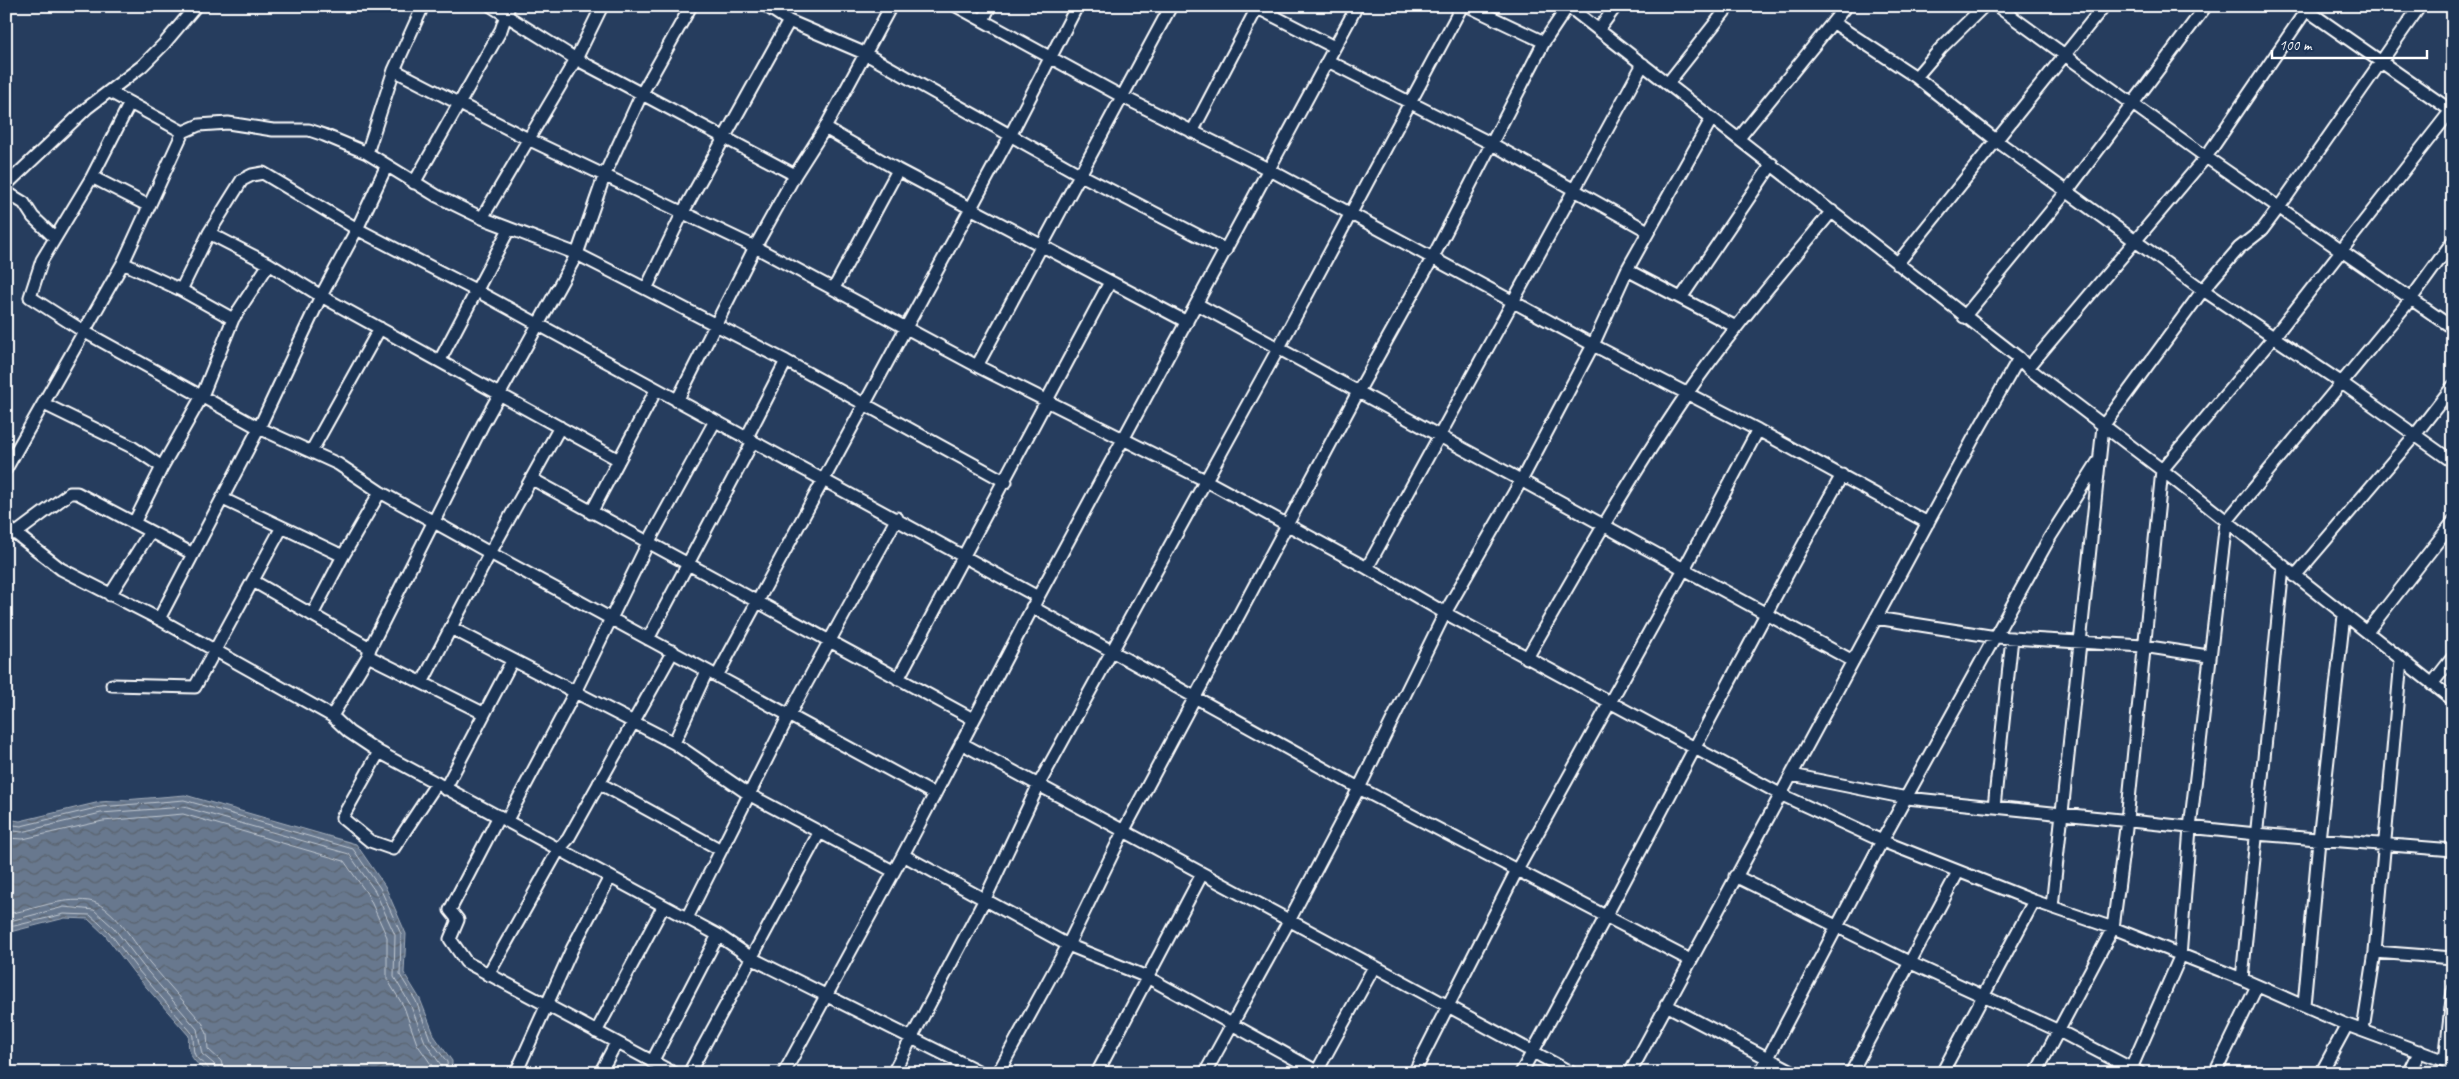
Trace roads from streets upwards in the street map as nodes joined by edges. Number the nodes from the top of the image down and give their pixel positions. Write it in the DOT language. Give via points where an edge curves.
graph roads {
  1 [pos="196,6"];
  2 [pos="422,6"];
  3 [pos="491,6"];
  4 [pos="602,6"];
  5 [pos="691,6"];
  6 [pos="766,6"];
  7 [pos="891,6"];
  8 [pos="956,6"];
  9 [pos="990,6"];
  10 [pos="1077,6"];
  11 [pos="1171,6"];
  12 [pos="1357,6"];
  13 [pos="1462,6"];
  14 [pos="1468,6"];
  15 [pos="1568,6"];
  16 [pos="1616,6"];
  17 [pos="1729,6"];
  18 [pos="1846,6"];
  19 [pos="1984,6"];
  20 [pos="1997,6"];
  21 [pos="2104,6"];
  22 [pos="2206,6"];
  23 [pos="2420,6"];
  24 [pos="1256,7"];
  25 [pos="2306,8"];
  26 [pos="507,11"];
  27 [pos="790,20"];
  28 [pos="982,20"];
  29 [pos="1834,23"];
  30 [pos="1599,29"];
  31 [pos="1544,42"];
  32 [pos="1334,47"];
  33 [pos="864,54"];
  34 [pos="2067,54"];
  35 [pos="1049,57"];
  36 [pos="576,59"];
  37 [pos="2380,60"];
  38 [pos="1328,61"];
  39 [pos="1644,64"];
  40 [pos="394,70"];
  41 [pos="1916,77"];
  42 [pos="1668,83"];
  43 [pos="110,92"];
  44 [pos="642,93"];
  45 [pos="1121,96"];
  46 [pos="1409,102"];
  47 [pos="130,103"];
  48 [pos="458,103"];
  49 [pos="2134,103"];
  50 [pos="2452,110"];
  51 [pos="1712,118"];
  52 [pos="825,128"];
  53 [pos="183,132"];
  54 [pos="1192,132"];
  55 [pos="1010,136"];
  56 [pos="725,137"];
  57 [pos="1739,138"];
  58 [pos="528,139"];
  59 [pos="1997,141"];
  60 [pos="1492,144"];
  61 [pos="367,154"];
  62 [pos="2206,157"];
  63 [pos="1772,164"];
  64 [pos="386,167"];
  65 [pos="898,170"];
  66 [pos="1270,170"];
  67 [pos="605,174"];
  68 [pos="795,175"];
  69 [pos="1081,175"];
  70 [pos="92,177"];
  71 [pos="414,183"];
  72 [pos="6,185"];
  73 [pos="1574,190"];
  74 [pos="2068,190"];
  75 [pos="6,192"];
  76 [pos="149,206"];
  77 [pos="2280,206"];
  78 [pos="971,208"];
  79 [pos="1832,211"];
  80 [pos="683,212"];
  81 [pos="1350,213"];
  82 [pos="482,218"];
  83 [pos="357,229"];
  84 [pos="509,229"];
  85 [pos="1648,231"];
  86 [pos="209,233"];
  87 [pos="55,238"];
  88 [pos="2135,240"];
  89 [pos="2453,241"];
  90 [pos="755,247"];
  91 [pos="1043,247"];
  92 [pos="1226,250"];
  93 [pos="2340,251"];
  94 [pos="578,254"];
  95 [pos="1433,257"];
  96 [pos="123,263"];
  97 [pos="269,264"];
  98 [pos="1897,264"];
  99 [pos="1627,270"];
  100 [pos="1110,282"];
  101 [pos="834,288"];
  102 [pos="646,289"];
  103 [pos="181,290"];
  104 [pos="2204,290"];
  105 [pos="477,291"];
  106 [pos="321,296"];
  107 [pos="1681,298"];
  108 [pos="2411,299"];
  109 [pos="1514,300"];
  110 [pos="1197,304"];
  111 [pos="1964,317"];
  112 [pos="234,319"];
  113 [pos="1188,322"];
  114 [pos="716,324"];
  115 [pos="538,325"];
  116 [pos="906,327"];
  117 [pos="1736,327"];
  118 [pos="380,328"];
  119 [pos="2453,328"];
  120 [pos="84,331"];
  121 [pos="2273,338"];
  122 [pos="1593,345"];
  123 [pos="1278,349"];
  124 [pos="2019,358"];
  125 [pos="440,360"];
  126 [pos="786,361"];
  127 [pos="977,366"];
  128 [pos="2028,368"];
  129 [pos="2342,383"];
  130 [pos="2453,386"];
  131 [pos="656,390"];
  132 [pos="1358,392"];
  133 [pos="500,393"];
  134 [pos="1686,394"];
  135 [pos="202,396"];
  136 [pos="677,401"];
  137 [pos="1048,402"];
  138 [pos="44,404"];
  139 [pos="864,404"];
  140 [pos="715,421"];
  141 [pos="2103,426"];
  142 [pos="560,427"];
  143 [pos="259,428"];
  144 [pos="1758,430"];
  145 [pos="2415,435"];
  146 [pos="1441,436"];
  147 [pos="750,439"];
  148 [pos="1124,439"];
  149 [pos="312,450"];
  150 [pos="2100,458"];
  151 [pos="618,460"];
  152 [pos="2453,462"];
  153 [pos="162,467"];
  154 [pos="6,469"];
  155 [pos="2162,470"];
  156 [pos="1842,475"];
  157 [pos="532,479"];
  158 [pos="825,479"];
  159 [pos="1204,480"];
  160 [pos="1522,480"];
  161 [pos="1006,482"];
  162 [pos="380,492"];
  163 [pos="223,499"];
  164 [pos="591,513"];
  165 [pos="897,518"];
  166 [pos="433,521"];
  167 [pos="2226,522"];
  168 [pos="2453,522"];
  169 [pos="134,523"];
  170 [pos="1928,523"];
  171 [pos="1603,524"];
  172 [pos="6,526"];
  173 [pos="1287,526"];
  174 [pos="282,527"];
  175 [pos="150,532"];
  176 [pos="15,534"];
  177 [pos="648,543"];
  178 [pos="490,553"];
  179 [pos="193,554"];
  180 [pos="343,556"];
  181 [pos="964,557"];
  182 [pos="688,564"];
  183 [pos="2284,566"];
  184 [pos="1367,568"];
  185 [pos="1684,569"];
  186 [pos="2295,576"];
  187 [pos="254,581"];
  188 [pos="110,595"];
  189 [pos="759,602"];
  190 [pos="1035,602"];
  191 [pos="1765,612"];
  192 [pos="1445,613"];
  193 [pos="312,615"];
  194 [pos="2344,615"];
  195 [pos="1876,618"];
  196 [pos="159,619"];
  197 [pos="611,620"];
  198 [pos="452,628"];
  199 [pos="2367,632"];
  200 [pos="1996,637"];
  201 [pos="2012,638"];
  202 [pos="648,639"];
  203 [pos="829,642"];
  204 [pos="2080,644"];
  205 [pos="2143,646"];
  206 [pos="1112,650"];
  207 [pos="215,651"];
  208 [pos="369,652"];
  209 [pos="673,652"];
  210 [pos="2208,656"];
  211 [pos="2453,657"];
  212 [pos="1527,658"];
  213 [pos="1853,660"];
  214 [pos="2402,660"];
  215 [pos="512,661"];
  216 [pos="712,674"];
  217 [pos="898,679"];
  218 [pos="423,681"];
  219 [pos="2432,684"];
  220 [pos="112,685"];
  221 [pos="575,692"];
  222 [pos="1196,698"];
  223 [pos="2453,700"];
  224 [pos="1610,703"];
  225 [pos="483,713"];
  226 [pos="789,715"];
  227 [pos="332,716"];
  228 [pos="973,719"];
  229 [pos="634,722"];
  230 [pos="674,743"];
  231 [pos="961,744"];
  232 [pos="1696,750"];
  233 [pos="379,752"];
  234 [pos="1792,775"];
  235 [pos="598,783"];
  236 [pos="1039,784"];
  237 [pos="441,786"];
  238 [pos="1359,788"];
  239 [pos="934,794"];
  240 [pos="1780,794"];
  241 [pos="750,796"];
  242 [pos="1907,798"];
  243 [pos="1994,807"];
  244 [pos="2062,814"];
  245 [pos="503,818"];
  246 [pos="2127,820"];
  247 [pos="2190,828"];
  248 [pos="1124,830"];
  249 [pos="819,833"];
  250 [pos="2256,834"];
  251 [pos="2319,840"];
  252 [pos="1882,841"];
  253 [pos="2386,844"];
  254 [pos="559,849"];
  255 [pos="721,850"];
  256 [pos="2453,850"];
  257 [pos="903,855"];
  258 [pos="1517,870"];
  259 [pos="893,871"];
  260 [pos="1958,872"];
  261 [pos="1202,874"];
  262 [pos="1735,876"];
  263 [pos="610,877"];
  264 [pos="985,899"];
  265 [pos="2034,901"];
  266 [pos="663,907"];
  267 [pos="2052,907"];
  268 [pos="1607,917"];
  269 [pos="687,918"];
  270 [pos="1290,919"];
  271 [pos="1838,927"];
  272 [pos="2113,928"];
  273 [pos="718,935"];
  274 [pos="1068,945"];
  275 [pos="2376,952"];
  276 [pos="2180,957"];
  277 [pos="2453,958"];
  278 [pos="753,959"];
  279 [pos="1690,960"];
  280 [pos="1911,963"];
  281 [pos="1374,967"];
  282 [pos="488,975"];
  283 [pos="1147,977"];
  284 [pos="2242,979"];
  285 [pos="2257,986"];
  286 [pos="2453,990"];
  287 [pos="828,995"];
  288 [pos="1984,997"];
  289 [pos="1666,1005"];
  290 [pos="2304,1005"];
  291 [pos="545,1006"];
  292 [pos="1448,1007"];
  293 [pos="1232,1024"];
  294 [pos="2347,1025"];
  295 [pos="2364,1030"];
  296 [pos="2059,1031"];
  297 [pos="596,1032"];
  298 [pos="913,1037"];
  299 [pos="616,1043"];
  300 [pos="2420,1051"];
  301 [pos="1532,1052"];
  302 [pos="1768,1058"];
  303 [pos="652,1062"];
  304 [pos="2449,1062"];
  305 [pos="2134,1071"];
  306 [pos="1318,1072"];
  307 [pos="516,1073"];
  308 [pos="600,1073"];
  309 [pos="674,1073"];
  310 [pos="690,1073"];
  311 [pos="784,1073"];
  312 [pos="893,1073"];
  313 [pos="982,1073"];
  314 [pos="998,1073"];
  315 [pos="1097,1073"];
  316 [pos="1205,1073"];
  317 [pos="1414,1073"];
  318 [pos="1521,1073"];
  319 [pos="1572,1073"];
  320 [pos="1630,1073"];
  321 [pos="1760,1073"];
  322 [pos="1796,1073"];
  323 [pos="1851,1073"];
  324 [pos="1942,1073"];
  325 [pos="2036,1073"];
  326 [pos="2215,1073"];
  327 [pos="2321,1073"];
  328 [pos="2409,1073"];
  1 -- 43 [label="street" via="164,44"];
  2 -- 40 [label="street"];
  3 -- 26 [label="street"];
  4 -- 36 [label="street"];
  5 -- 44 [label="street"];
  6 -- 27 [label="street"];
  7 -- 33 [label="street"];
  8 -- 28 [label="street"];
  9 -- 28 [label="street"];
  10 -- 35 [label="street"];
  11 -- 45 [label="street"];
  12 -- 32 [label="street"];
  13 -- 46 [label="street"];
  14 -- 31 [label="street"];
  15 -- 30 [label="street"];
  15 -- 31 [label="street"];
  16 -- 30 [label="street"];
  17 -- 42 [label="street"];
  18 -- 29 [label="street"];
  19 -- 41 [label="street"];
  20 -- 34 [label="street"];
  21 -- 34 [label="street"];
  22 -- 49 [label="street"];
  23 -- 37 [label="street"];
  24 -- 32 [label="street"];
  24 -- 54 [label="street"];
  25 -- 37 [label="street"];
  25 -- 62 [label="street"];
  26 -- 36 [label="street"];
  26 -- 48 [label="street" via="501,30"];
  27 -- 33 [label="street"];
  27 -- 56 [label="street"];
  28 -- 35 [label="street"];
  29 -- 41 [label="street"];
  29 -- 57 [label="street"];
  30 -- 39 [label="street"];
  31 -- 60 [label="street"];
  32 -- 38 [label="street"];
  33 -- 52 [label="street"];
  33 -- 55 [label="street"];
  34 -- 49 [label="street"];
  34 -- 59 [label="street"];
  35 -- 45 [label="street"];
  35 -- 55 [label="street"];
  36 -- 44 [label="street"];
  36 -- 58 [label="street"];
  37 -- 50 [label="street"];
  37 -- 77 [label="street"];
  38 -- 46 [label="street"];
  38 -- 66 [label="street"];
  39 -- 42 [label="street"];
  39 -- 73 [label="street"];
  40 -- 48 [label="street"];
  40 -- 61 [label="street"];
  41 -- 59 [label="street"];
  42 -- 51 [label="street"];
  43 -- 47 [label="street"];
  43 -- 72 [label="street" via="87,108"];
  44 -- 56 [label="street"];
  44 -- 67 [label="street"];
  45 -- 54 [label="street"];
  45 -- 69 [label="street"];
  46 -- 60 [label="street"];
  46 -- 81 [label="street"];
  47 -- 53 [label="street"];
  47 -- 70 [label="street"];
  48 -- 58 [label="street"];
  48 -- 71 [label="street"];
  49 -- 62 [label="street"];
  49 -- 74 [label="street"];
  50 -- 93 [label="street"];
  51 -- 57 [label="street"];
  51 -- 85 [label="street"];
  52 -- 65 [label="street"];
  52 -- 68 [label="street"];
  53 -- 61 [label="street" via="212,123 273,130 309,130"];
  53 -- 76 [label="street"];
  54 -- 66 [label="street"];
  55 -- 69 [label="street"];
  55 -- 78 [label="street"];
  56 -- 68 [label="street"];
  56 -- 80 [label="street"];
  57 -- 63 [label="street"];
  58 -- 67 [label="street"];
  58 -- 82 [label="street"];
  59 -- 74 [label="street"];
  59 -- 98 [label="street"];
  60 -- 73 [label="street"];
  60 -- 95 [label="street"];
  61 -- 64 [label="street"];
  62 -- 77 [label="street"];
  62 -- 88 [label="street"];
  63 -- 79 [label="street"];
  63 -- 107 [label="street"];
  64 -- 71 [label="street"];
  64 -- 83 [label="street"];
  65 -- 78 [label="street"];
  65 -- 101 [label="street"];
  66 -- 81 [label="street"];
  66 -- 92 [label="street"];
  67 -- 80 [label="street"];
  67 -- 94 [label="street"];
  68 -- 90 [label="street"];
  69 -- 91 [label="street"];
  69 -- 92 [label="street"];
  70 -- 76 [label="street"];
  70 -- 87 [label="street"];
  71 -- 82 [label="street"];
  73 -- 85 [label="street"];
  73 -- 109 [label="street"];
  74 -- 88 [label="street"];
  74 -- 111 [label="street"];
  75 -- 87 [label="street" via="24,203 33,217"];
  76 -- 96 [label="street"];
  77 -- 93 [label="street"];
  77 -- 104 [label="street" via="2262,230 2239,248"];
  78 -- 91 [label="street"];
  78 -- 116 [label="street"];
  79 -- 98 [label="street"];
  79 -- 117 [label="street"];
  80 -- 90 [label="street"];
  80 -- 102 [label="street"];
  81 -- 95 [label="street"];
  81 -- 123 [label="street"];
  82 -- 84 [label="street"];
  83 -- 86 [label="street" via="263,173 242,180"];
  83 -- 105 [label="street"];
  83 -- 106 [label="street"];
  84 -- 94 [label="street"];
  84 -- 105 [label="street"];
  85 -- 99 [label="street"];
  86 -- 97 [label="street"];
  86 -- 103 [label="street"];
  87 -- 120 [label="street" via="42,260 30,297"];
  88 -- 104 [label="street"];
  88 -- 128 [label="street"];
  89 -- 108 [label="street"];
  90 -- 101 [label="street"];
  90 -- 114 [label="street"];
  91 -- 100 [label="street"];
  91 -- 127 [label="street"];
  92 -- 110 [label="street"];
  93 -- 108 [label="street"];
  93 -- 121 [label="street"];
  94 -- 102 [label="street"];
  94 -- 115 [label="street"];
  95 -- 109 [label="street"];
  95 -- 132 [label="street"];
  96 -- 103 [label="street"];
  96 -- 120 [label="street"];
  97 -- 106 [label="street"];
  97 -- 112 [label="street"];
  98 -- 111 [label="street"];
  99 -- 107 [label="street"];
  99 -- 122 [label="street"];
  100 -- 113 [label="street"];
  100 -- 137 [label="street"];
  101 -- 116 [label="street"];
  102 -- 114 [label="street"];
  103 -- 112 [label="street"];
  104 -- 121 [label="street"];
  104 -- 141 [label="street"];
  105 -- 115 [label="street"];
  105 -- 125 [label="street"];
  106 -- 118 [label="street"];
  106 -- 143 [label="street"];
  107 -- 117 [label="street"];
  108 -- 119 [label="street"];
  108 -- 129 [label="street"];
  109 -- 122 [label="street"];
  109 -- 146 [label="street"];
  110 -- 113 [label="street"];
  110 -- 123 [label="street"];
  111 -- 124 [label="street"];
  112 -- 135 [label="street"];
  113 -- 148 [label="street"];
  114 -- 126 [label="street"];
  114 -- 136 [label="street"];
  115 -- 131 [label="street"];
  115 -- 133 [label="street"];
  116 -- 127 [label="street"];
  116 -- 139 [label="street"];
  117 -- 134 [label="street"];
  118 -- 125 [label="street"];
  118 -- 149 [label="street"];
  120 -- 135 [label="street"];
  120 -- 138 [label="street"];
  121 -- 129 [label="street"];
  121 -- 155 [label="street"];
  122 -- 134 [label="street"];
  122 -- 160 [label="street"];
  123 -- 132 [label="street"];
  123 -- 159 [label="street"];
  124 -- 128 [label="street"];
  124 -- 170 [label="street"];
  125 -- 133 [label="street"];
  126 -- 139 [label="street"];
  126 -- 147 [label="street"];
  127 -- 137 [label="street"];
  128 -- 141 [label="street"];
  129 -- 145 [label="street"];
  129 -- 167 [label="street"];
  130 -- 145 [label="street"];
  131 -- 136 [label="street"];
  131 -- 151 [label="street"];
  132 -- 146 [label="street"];
  132 -- 173 [label="street"];
  133 -- 142 [label="street"];
  133 -- 166 [label="street"];
  134 -- 144 [label="street"];
  134 -- 171 [label="street"];
  135 -- 143 [label="street"];
  135 -- 153 [label="street"];
  136 -- 140 [label="street"];
  137 -- 148 [label="street"];
  137 -- 161 [label="street"];
  138 -- 153 [label="street" via="132,447"];
  138 -- 154 [label="street"];
  139 -- 158 [label="street"];
  139 -- 161 [label="street"];
  140 -- 147 [label="street"];
  140 -- 177 [label="street"];
  141 -- 150 [label="street"];
  141 -- 155 [label="street"];
  142 -- 151 [label="street"];
  142 -- 157 [label="street"];
  143 -- 149 [label="street"];
  143 -- 163 [label="street"];
  144 -- 156 [label="street"];
  144 -- 185 [label="street"];
  145 -- 152 [label="street"];
  145 -- 186 [label="street"];
  146 -- 160 [label="street"];
  146 -- 184 [label="street"];
  147 -- 158 [label="street"];
  147 -- 182 [label="street"];
  148 -- 159 [label="street"];
  148 -- 190 [label="street"];
  149 -- 162 [label="street"];
  150 -- 200 [label="street" via="2074,496"];
  150 -- 204 [label="street"];
  151 -- 164 [label="street"];
  153 -- 169 [label="street"];
  155 -- 167 [label="street"];
  155 -- 205 [label="street"];
  156 -- 170 [label="street"];
  156 -- 191 [label="street"];
  157 -- 164 [label="street"];
  157 -- 178 [label="street"];
  158 -- 165 [label="street"];
  158 -- 189 [label="street"];
  159 -- 173 [label="street"];
  159 -- 206 [label="street"];
  160 -- 171 [label="street"];
  160 -- 192 [label="street"];
  161 -- 181 [label="street"];
  162 -- 166 [label="street"];
  162 -- 180 [label="street"];
  163 -- 174 [label="street"];
  163 -- 179 [label="street"];
  164 -- 177 [label="street"];
  165 -- 181 [label="street"];
  165 -- 203 [label="street"];
  166 -- 178 [label="street"];
  166 -- 208 [label="street"];
  167 -- 183 [label="street"];
  167 -- 210 [label="street"];
  168 -- 199 [label="street"];
  169 -- 175 [label="street"];
  169 -- 176 [label="street" via="77,493 70,493"];
  170 -- 195 [label="street"];
  171 -- 185 [label="street"];
  171 -- 212 [label="street"];
  172 -- 176 [label="street"];
  173 -- 184 [label="street"];
  173 -- 222 [label="street"];
  174 -- 180 [label="street"];
  174 -- 187 [label="street"];
  175 -- 179 [label="street"];
  175 -- 188 [label="street"];
  176 -- 188 [label="street" via="61,569"];
  177 -- 182 [label="street"];
  177 -- 197 [label="street"];
  178 -- 197 [label="street"];
  178 -- 198 [label="street"];
  179 -- 196 [label="street"];
  180 -- 193 [label="street"];
  181 -- 190 [label="street"];
  181 -- 217 [label="street"];
  182 -- 189 [label="street"];
  182 -- 202 [label="street"];
  183 -- 186 [label="street"];
  183 -- 250 [label="street"];
  184 -- 192 [label="street"];
  185 -- 191 [label="street"];
  185 -- 224 [label="street"];
  186 -- 194 [label="street"];
  187 -- 193 [label="street"];
  187 -- 207 [label="street"];
  188 -- 196 [label="street"];
  189 -- 203 [label="street"];
  189 -- 216 [label="street"];
  190 -- 206 [label="street"];
  190 -- 228 [label="street"];
  191 -- 213 [label="street"];
  191 -- 232 [label="street"];
  192 -- 212 [label="street"];
  192 -- 238 [label="street"];
  193 -- 208 [label="street"];
  194 -- 199 [label="street"];
  194 -- 251 [label="street"];
  195 -- 200 [label="street"];
  195 -- 213 [label="street"];
  196 -- 207 [label="street"];
  197 -- 202 [label="street"];
  197 -- 221 [label="street"];
  198 -- 215 [label="street"];
  198 -- 218 [label="street"];
  199 -- 214 [label="street"];
  200 -- 201 [label="street"];
  200 -- 242 [label="street"];
  201 -- 204 [label="street"];
  201 -- 243 [label="street"];
  202 -- 209 [label="street"];
  203 -- 217 [label="street"];
  203 -- 226 [label="street"];
  204 -- 205 [label="street"];
  204 -- 244 [label="street"];
  205 -- 210 [label="street"];
  205 -- 246 [label="street"];
  206 -- 222 [label="street"];
  206 -- 236 [label="street"];
  207 -- 220 [label="street" via="195,687"];
  207 -- 227 [label="street"];
  208 -- 218 [label="street"];
  208 -- 227 [label="street"];
  209 -- 216 [label="street"];
  209 -- 229 [label="street"];
  210 -- 247 [label="street"];
  211 -- 219 [label="street"];
  212 -- 224 [label="street"];
  213 -- 234 [label="street"];
  214 -- 219 [label="street"];
  214 -- 253 [label="street"];
  215 -- 221 [label="street"];
  215 -- 225 [label="street"];
  216 -- 226 [label="street"];
  216 -- 230 [label="street"];
  217 -- 228 [label="street"];
  218 -- 225 [label="street"];
  219 -- 223 [label="street"];
  221 -- 229 [label="street"];
  221 -- 245 [label="street"];
  222 -- 238 [label="street"];
  222 -- 248 [label="street"];
  224 -- 232 [label="street"];
  224 -- 258 [label="street"];
  225 -- 237 [label="street"];
  226 -- 239 [label="street"];
  226 -- 241 [label="street"];
  227 -- 233 [label="street"];
  228 -- 231 [label="street"];
  229 -- 230 [label="street"];
  229 -- 235 [label="street"];
  230 -- 241 [label="street"];
  231 -- 236 [label="street"];
  231 -- 239 [label="street"];
  232 -- 240 [label="street"];
  232 -- 268 [label="street"];
  233 -- 237 [label="street"];
  233 -- 237 [label="street" via="342,818 370,841 393,849"];
  234 -- 240 [label="street"];
  234 -- 242 [label="street"];
  235 -- 254 [label="street" via="568,839"];
  235 -- 255 [label="street"];
  236 -- 248 [label="street"];
  236 -- 264 [label="street"];
  237 -- 245 [label="street"];
  238 -- 258 [label="street"];
  238 -- 270 [label="street"];
  239 -- 257 [label="street"];
  240 -- 252 [label="street"];
  240 -- 262 [label="street"];
  241 -- 249 [label="street"];
  241 -- 255 [label="street"];
  242 -- 243 [label="street"];
  242 -- 252 [label="street"];
  243 -- 244 [label="street"];
  244 -- 246 [label="street"];
  244 -- 267 [label="street"];
  245 -- 254 [label="street"];
  245 -- 282 [label="street" via="450,910 458,920 450,939 466,962"];
  246 -- 247 [label="street"];
  246 -- 272 [label="street"];
  247 -- 250 [label="street"];
  247 -- 276 [label="street"];
  248 -- 261 [label="street"];
  248 -- 274 [label="street"];
  249 -- 259 [label="street"];
  249 -- 278 [label="street"];
  250 -- 251 [label="street"];
  250 -- 284 [label="street"];
  251 -- 253 [label="street"];
  251 -- 290 [label="street"];
  252 -- 260 [label="street"];
  252 -- 271 [label="street"];
  253 -- 256 [label="street"];
  253 -- 275 [label="street"];
  254 -- 263 [label="street"];
  254 -- 282 [label="street"];
  255 -- 269 [label="street"];
  257 -- 259 [label="street"];
  257 -- 264 [label="street"];
  258 -- 268 [label="street"];
  258 -- 292 [label="street"];
  259 -- 287 [label="street"];
  260 -- 265 [label="street"];
  260 -- 280 [label="street"];
  261 -- 270 [label="street"];
  261 -- 283 [label="street"];
  262 -- 271 [label="street"];
  262 -- 279 [label="street"];
  263 -- 266 [label="street"];
  263 -- 291 [label="street"];
  264 -- 274 [label="street"];
  264 -- 298 [label="street"];
  265 -- 267 [label="street"];
  265 -- 288 [label="street"];
  266 -- 269 [label="street"];
  266 -- 297 [label="street"];
  267 -- 272 [label="street"];
  268 -- 279 [label="street"];
  268 -- 301 [label="street"];
  269 -- 273 [label="street"];
  270 -- 281 [label="street"];
  270 -- 293 [label="street"];
  271 -- 280 [label="street"];
  271 -- 302 [label="street"];
  272 -- 276 [label="street"];
  272 -- 296 [label="street"];
  273 -- 278 [label="street"];
  273 -- 303 [label="street"];
  274 -- 283 [label="street"];
  274 -- 314 [label="street"];
  275 -- 277 [label="street"];
  275 -- 295 [label="street"];
  276 -- 284 [label="street"];
  276 -- 305 [label="street"];
  278 -- 287 [label="street"];
  278 -- 310 [label="street"];
  279 -- 289 [label="street"];
  280 -- 288 [label="street"];
  280 -- 323 [label="street"];
  281 -- 292 [label="street"];
  281 -- 306 [label="street"];
  282 -- 291 [label="street"];
  283 -- 293 [label="street"];
  283 -- 315 [label="street"];
  284 -- 285 [label="street"];
  285 -- 290 [label="street"];
  285 -- 326 [label="street"];
  286 -- 304 [label="street"];
  287 -- 298 [label="street"];
  287 -- 311 [label="street"];
  288 -- 296 [label="street"];
  288 -- 324 [label="street"];
  289 -- 302 [label="street"];
  289 -- 320 [label="street"];
  290 -- 294 [label="street"];
  291 -- 297 [label="street"];
  291 -- 307 [label="street"];
  292 -- 301 [label="street"];
  292 -- 317 [label="street"];
  293 -- 306 [label="street"];
  293 -- 316 [label="street"];
  294 -- 295 [label="street"];
  294 -- 327 [label="street"];
  295 -- 300 [label="street"];
  296 -- 305 [label="street"];
  296 -- 325 [label="street"];
  297 -- 299 [label="street"];
  298 -- 312 [label="street"];
  298 -- 313 [label="street"];
  299 -- 303 [label="street"];
  299 -- 308 [label="street"];
  300 -- 304 [label="street"];
  300 -- 328 [label="street"];
  301 -- 318 [label="street"];
  301 -- 319 [label="street"];
  302 -- 321 [label="street"];
  302 -- 322 [label="street"];
  303 -- 309 [label="street"];
}
